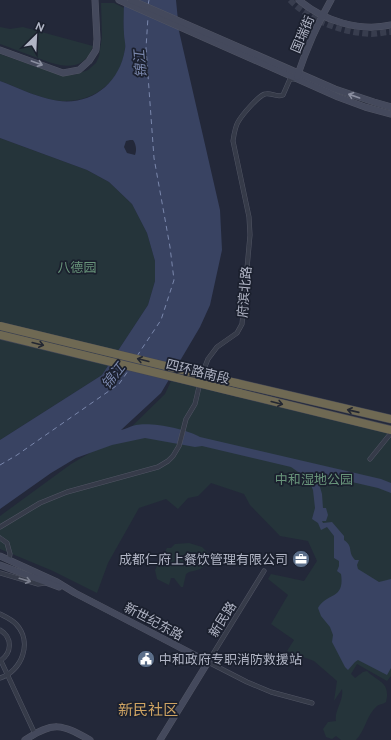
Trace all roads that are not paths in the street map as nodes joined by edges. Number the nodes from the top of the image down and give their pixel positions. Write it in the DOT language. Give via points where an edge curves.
graph roads {
  1 [pos="95,0"];
  2 [pos="119,0"];
  3 [pos="131,0"];
  4 [pos="299,0"];
  5 [pos="331,0"];
  6 [pos="322,16"];
  7 [pos="391,25"];
  8 [pos="192,30"];
  9 [pos="0,50"];
  10 [pos="297,76"];
  11 [pos="391,107"];
  12 [pos="391,114"];
  13 [pos="0,326"];
  14 [pos="0,335"];
  15 [pos="391,420"];
  16 [pos="391,432"];
  17 [pos="370,459"];
  18 [pos="0,527"];
  19 [pos="0,538"];
  20 [pos="0,557"];
  21 [pos="9,560"];
  22 [pos="0,565"];
  23 [pos="264,571"];
  24 [pos="1,575"];
  25 [pos="50,583"];
  26 [pos="75,593"];
  27 [pos="0,614"];
  28 [pos="0,630"];
  29 [pos="0,661"];
  30 [pos="208,662"];
  31 [pos="7,674"];
  32 [pos="0,678"];
  33 [pos="312,703"];
  34 [pos="34,734"];
  35 [pos="25,740"];
  36 [pos="90,740"];
  37 [pos="160,740"];
  9 -- 1 [label="street, one-way" via="63,73 79,70 96,50 98,39"];
  2 -- 8 [label="street"];
  3 -- 8 [label="street"];
  4 -- 6 [label="street"];
  5 -- 6 [label="street, 国瑞街"];
  6 -- 7 [label="street" via="360,27"];
  6 -- 10 [label="street, 国瑞街"];
  8 -- 10 [label="street"];
  11 -- 10 [label="street, one-way"];
  10 -- 12 [label="street" via="364,107"];
  10 -- 18 [label="street, 府滨北路" via="290,79 283,95 278,97 266,94 260,97 238,122 234,132 233,141 249,217 250,235 242,324 237,333 217,347 208,359 195,404 188,414 179,446 173,456 158,467 67,492 40,503"];
  15 -- 13 [label="highway, 四环路南段, one-way, bridge"];
  14 -- 16 [label="highway, 四环路南段, one-way, bridge"];
  16 -- 17 [label="street"];
  19 -- 21 [label="street" via="7,543"];
  20 -- 21 [label="street, 新世纪东路"];
  21 -- 26 [label="street, 新世纪东路"];
  22 -- 25 [label="street, 新世纪东路"];
  23 -- 30 [label="street, 新民路"];
  24 -- 25 [label="street, 新世纪东路, one-way" via="38,584"];
  25 -- 26 [label="street, 新世纪东路"];
  26 -- 30 [label="street, 新世纪东路"];
  27 -- 31 [label="street" via="10,618 17,625 25,644 24,655 19,664"];
  28 -- 29 [label="street" via="7,636 10,647"];
  29 -- 31 [label="street"];
  30 -- 33 [label="street, 新世纪东路" via="271,692"];
  30 -- 37 [label="street, 新民路"];
  31 -- 32 [label="street"];
  31 -- 34 [label="street"];
  34 -- 35 [label="street"];
  34 -- 36 [label="street" via="51,726 60,726"];
}
